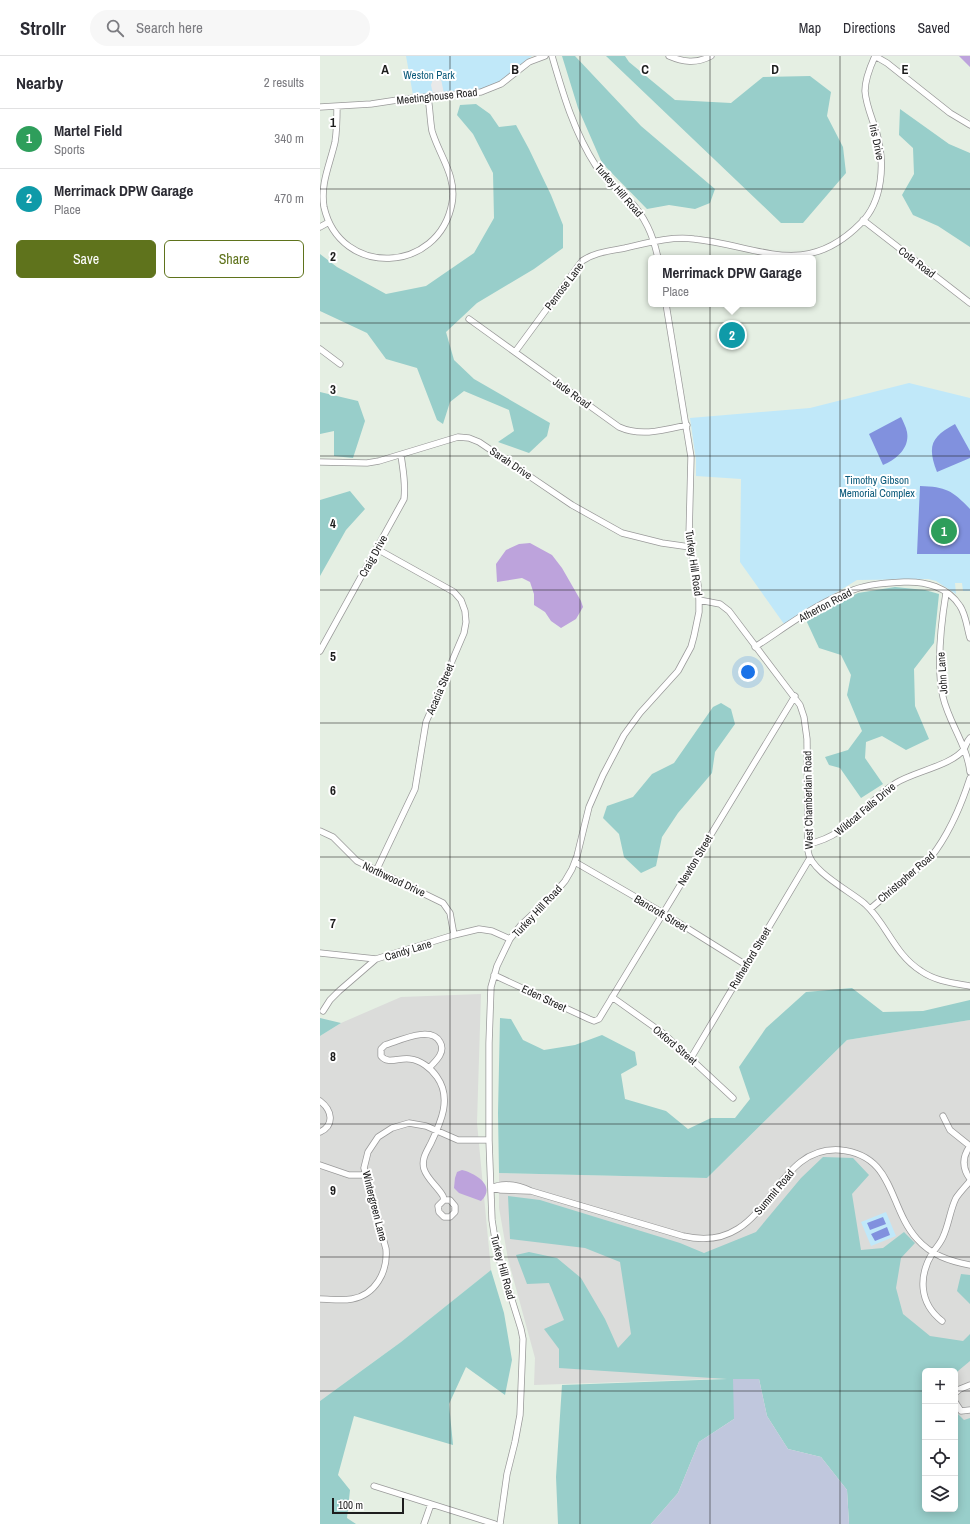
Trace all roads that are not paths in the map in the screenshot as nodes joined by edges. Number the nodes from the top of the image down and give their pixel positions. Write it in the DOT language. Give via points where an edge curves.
graph roads {
  1 [pos="545,56"];
  2 [pos="552,56"];
  3 [pos="669,56"];
  4 [pos="711,56"];
  5 [pos="875,56"];
  6 [pos="428,98"];
  7 [pos="337,106"];
  8 [pos="320,107"];
  9 [pos="970,125"];
  10 [pos="864,220"];
  11 [pos="329,222"];
  12 [pos="320,227"];
  13 [pos="655,241"];
  14 [pos="657,255"];
  15 [pos="772,255"];
  16 [pos="804,255"];
  17 [pos="970,304"];
  18 [pos="667,307"];
  19 [pos="469,319"];
  20 [pos="320,349"];
  21 [pos="515,352"];
  22 [pos="340,364"];
  23 [pos="687,425"];
  24 [pos="401,456"];
  25 [pos="320,462"];
  26 [pos="690,547"];
  27 [pos="377,548"];
  28 [pos="946,593"];
  29 [pos="699,600"];
  30 [pos="970,638"];
  31 [pos="755,647"];
  32 [pos="320,651"];
  33 [pos="795,696"];
  34 [pos="970,738"];
  35 [pos="964,749"];
  36 [pos="970,772"];
  37 [pos="970,778"];
  38 [pos="320,831"];
  39 [pos="808,844"];
  40 [pos="810,858"];
  41 [pos="575,862"];
  42 [pos="376,871"];
  43 [pos="870,909"];
  44 [pos="663,913"];
  45 [pos="454,935"];
  46 [pos="510,939"];
  47 [pos="320,953"];
  48 [pos="376,960"];
  49 [pos="746,965"];
  50 [pos="494,975"];
  51 [pos="970,986"];
  52 [pos="612,997"];
  53 [pos="323,1010"];
  54 [pos="594,1021"];
  55 [pos="691,1058"];
  56 [pos="429,1068"];
  57 [pos="733,1098"];
  58 [pos="320,1101"];
  59 [pos="943,1116"];
  60 [pos="320,1132"];
  61 [pos="437,1132"];
  62 [pos="489,1140"];
  63 [pos="970,1146"];
  64 [pos="320,1165"];
  65 [pos="365,1175"];
  66 [pos="970,1180"];
  67 [pos="491,1188"];
  68 [pos="444,1200"];
  69 [pos="933,1253"];
  70 [pos="970,1265"];
  71 [pos="320,1299"];
  72 [pos="942,1321"];
  73 [pos="970,1385"];
  74 [pos="958,1391"];
  75 [pos="956,1404"];
  76 [pos="970,1410"];
  77 [pos="374,1486"];
  78 [pos="431,1504"];
  79 [pos="424,1524"];
  80 [pos="495,1524"];
  81 [pos="500,1524"];
  1 -- 6 [label="street, Meetinghouse Road" via="529,62 501,84 486,90"];
  2 -- 13 [label="street, Turkey Hill Road" via="570,115 586,148 607,180 638,211"];
  3 -- 4 [label="street" via="688,62 700,61"];
  5 -- 9 [label="street" via="950,113"];
  5 -- 10 [label="street, Iris Drive" via="866,78 865,90 880,146 882,168 875,200"];
  6 -- 7 [label="street, Meetinghouse Road"];
  6 -- 11 [label="street" via="433,131 448,169 453,193 448,217 436,237 410,255 378,258 363,254 349,246"];
  7 -- 8 [label="street, Meetinghouse Road"];
  7 -- 11 [label="street" via="336,134 322,187 323,205"];
  10 -- 16 [label="street, Iris Drive" via="835,244"];
  10 -- 17 [label="street, Cota Road"];
  11 -- 12 [label="street"];
  13 -- 14 [label="street, Turkey Hill Road"];
  13 -- 15 [label="street, Iris Drive" via="692,239"];
  13 -- 21 [label="street, Penrose Lane" via="592,255 582,261"];
  18 -- 23 [label="street, Turkey Hill Road"];
  19 -- 21 [label="street, Jade Road"];
  20 -- 22 [label="street"];
  21 -- 23 [label="street, Jade Road" via="609,420 629,431 652,432"];
  23 -- 26 [label="street, Turkey Hill Road" via="692,477"];
  24 -- 25 [label="street, Sarah Drive" via="367,463"];
  24 -- 26 [label="street, Sarah Drive" via="458,437 469,438 479,442 572,505 622,533"];
  24 -- 27 [label="street, Craig Drive" via="406,487 404,499"];
  26 -- 29 [label="street, Turkey Hill Road"];
  27 -- 32 [label="street, Craig Drive"];
  27 -- 42 [label="street, Acacia Street" via="454,592 461,600 466,622 460,644 426,722 414,789"];
  28 -- 30 [label="street, Atherton Road" via="963,610"];
  28 -- 31 [label="street, Atherton Road" via="930,584 910,582 854,589 823,604"];
  28 -- 35 [label="street, John Lane" via="941,632 942,687 947,708"];
  29 -- 31 [label="street, West Chamberlain Road" via="725,607"];
  29 -- 41 [label="street, Turkey Hill Road" via="699,612 691,647 678,671 633,722 617,747 589,807"];
  31 -- 33 [label="street, West Chamberlain Road"];
  33 -- 39 [label="street, West Chamberlain Road" via="806,728"];
  33 -- 44 [label="street, Newton Street"];
  34 -- 35 [label="street"];
  35 -- 36 [label="street"];
  35 -- 39 [label="street, Wildcat Falls Drive" via="953,758 896,783 844,828 824,840"];
  37 -- 43 [label="street, Christopher Road" via="952,825 939,848 932,857"];
  38 -- 42 [label="street, Northwood Drive" via="333,837 357,861"];
  39 -- 40 [label="street, West Chamberlain Road"];
  40 -- 43 [label="street, West Chamberlain Road" via="821,871"];
  40 -- 49 [label="street, Rutherford Street"];
  41 -- 44 [label="street, Bancroft Street"];
  41 -- 46 [label="street, Turkey Hill Road" via="565,881"];
  42 -- 45 [label="street, Northwood Drive" via="443,903 450,913"];
  43 -- 51 [label="street, West Chamberlain Road" via="900,953 916,968 936,979"];
  44 -- 49 [label="street, Bancroft Street"];
  44 -- 52 [label="street, Newton Street"];
  45 -- 46 [label="street, Candy Lane" via="479,929 492,931"];
  45 -- 48 [label="street, Candy Lane"];
  46 -- 50 [label="street, Turkey Hill Road"];
  47 -- 48 [label="street"];
  48 -- 53 [label="street, Candy Lane" via="338,991"];
  49 -- 55 [label="street, Rutherford Street"];
  50 -- 54 [label="street, Eden Street"];
  50 -- 62 [label="street, Turkey Hill Road" via="490,1011"];
  52 -- 54 [label="street, Newton Street" via="599,1019"];
  52 -- 55 [label="street, Oxford Street" via="664,1034"];
  55 -- 57 [label="street, Oxford Street"];
  56 -- 56 [label="street" via="409,1058 385,1060 381,1056 382,1049 385,1045 421,1034 433,1035 440,1041 442,1049"];
  56 -- 61 [label="street" via="440,1081 444,1093 443,1113"];
  58 -- 60 [label="street" via="329,1110 331,1118 328,1126"];
  59 -- 63 [label="street" via="950,1130"];
  61 -- 62 [label="street, Wintergreen Lane" via="458,1140"];
  61 -- 65 [label="street, Wintergreen Lane" via="409,1123 387,1130 374,1141 368,1152"];
  61 -- 68 [label="street" via="423,1161 426,1174"];
  62 -- 67 [label="street, Turkey Hill Road"];
  63 -- 66 [label="street" via="964,1162"];
  64 -- 65 [label="street" via="349,1175"];
  65 -- 71 [label="street, Wintergreen Lane" via="386,1249 384,1271 375,1286 362,1296 345,1300"];
  66 -- 69 [label="street" via="956,1198 944,1235"];
  67 -- 69 [label="street, Summit Road" via="499,1184 522,1187 683,1236 717,1238 749,1221 801,1161 820,1152 846,1151 863,1157 880,1171 890,1186 909,1228"];
  67 -- 81 [label="street, Turkey Hill Road" via="495,1246 523,1339 520,1414 507,1474"];
  69 -- 70 [label="street, Summit Road"];
  69 -- 72 [label="street" via="924,1273 923,1293 927,1304"];
  73 -- 74 [label="street"];
  75 -- 76 [label="street" via="961,1411"];
  77 -- 78 [label="street"];
  78 -- 79 [label="street"];
  78 -- 80 [label="street"];
}
